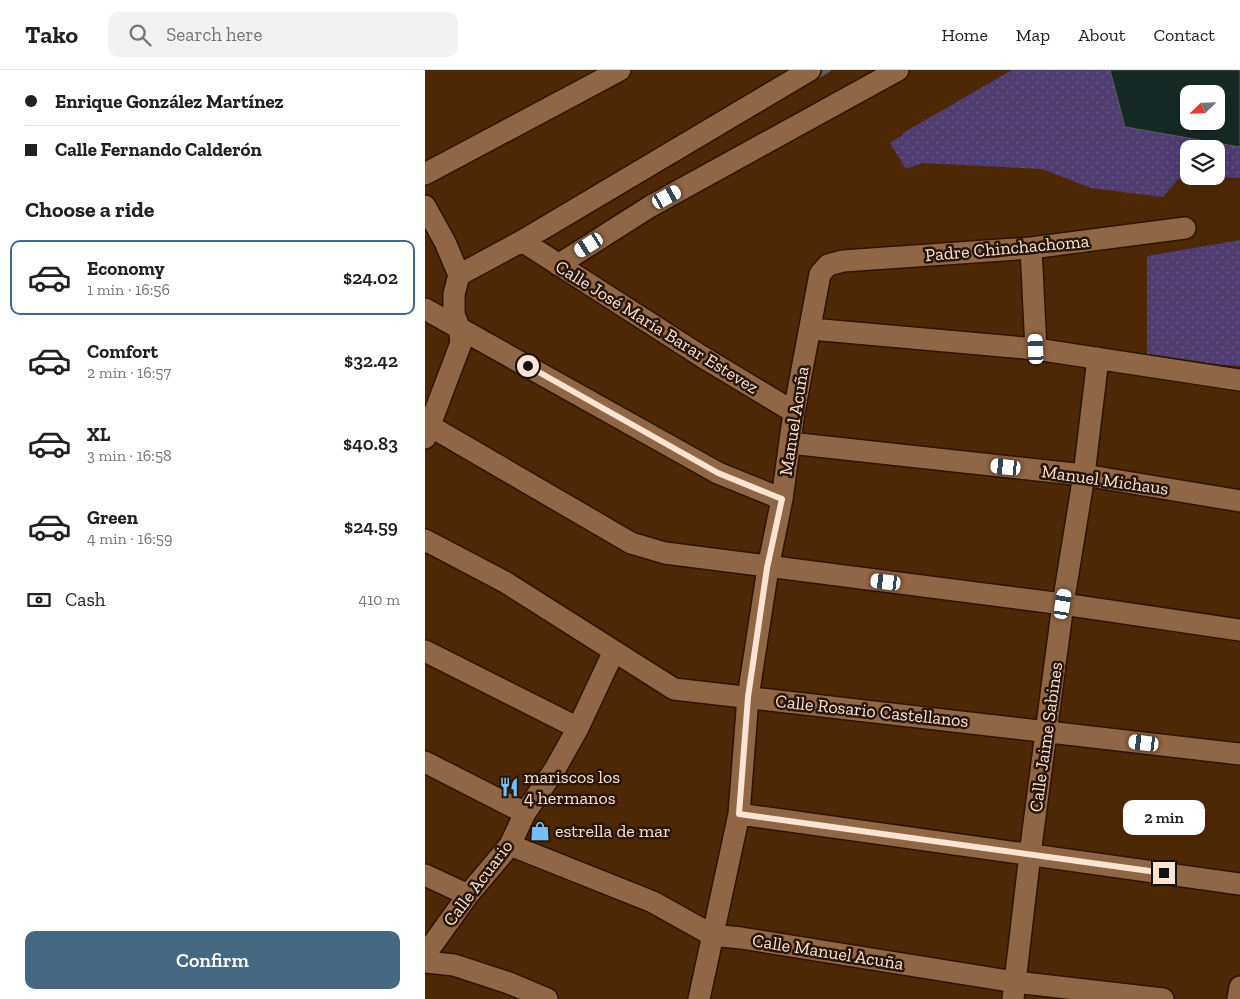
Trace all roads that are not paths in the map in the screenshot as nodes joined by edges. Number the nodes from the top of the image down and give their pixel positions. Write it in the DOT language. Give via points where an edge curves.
graph roads {
  1 [pos="620,70"];
  2 [pos="810,70"];
  3 [pos="899,70"];
  4 [pos="425,174"];
  5 [pos="425,206"];
  6 [pos="1185,228"];
  7 [pos="425,232"];
  8 [pos="522,241"];
  9 [pos="445,242"];
  10 [pos="1031,248"];
  11 [pos="558,265"];
  12 [pos="828,265"];
  13 [pos="459,275"];
  14 [pos="425,309"];
  15 [pos="459,327"];
  16 [pos="811,328"];
  17 [pos="1036,349"];
  18 [pos="1098,358"];
  19 [pos="1240,380"];
  20 [pos="794,412"];
  21 [pos="427,429"];
  22 [pos="790,443"];
  23 [pos="1084,475"];
  24 [pos="782,499"];
  25 [pos="1240,501"];
  26 [pos="425,540"];
  27 [pos="767,568"];
  28 [pos="1063,604"];
  29 [pos="1240,630"];
  30 [pos="614,651"];
  31 [pos="425,652"];
  32 [pos="748,697"];
  33 [pos="578,728"];
  34 [pos="1047,731"];
  35 [pos="1240,754"];
  36 [pos="425,762"];
  37 [pos="525,813"];
  38 [pos="739,814"];
  39 [pos="510,845"];
  40 [pos="1030,854"];
  41 [pos="425,874"];
  42 [pos="1240,884"];
  43 [pos="468,895"];
  44 [pos="713,935"];
  45 [pos="425,955"];
  46 [pos="425,962"];
  47 [pos="1240,987"];
  48 [pos="1014,990"];
  49 [pos="505,991"];
  50 [pos="547,999"];
  51 [pos="699,999"];
  52 [pos="1163,999"];
  53 [pos="1238,999"];
  1 -- 4 [label="street"];
  2 -- 8 [label="street"];
  3 -- 11 [label="street" via="651,206"];
  5 -- 9 [label="street"];
  6 -- 10 [label="street, Padre Chinchachoma"];
  7 -- 9 [label="street"];
  8 -- 11 [label="street, Calle José María Barar Estevez"];
  8 -- 13 [label="street"];
  9 -- 13 [label="street"];
  10 -- 12 [label="street, Padre Chinchachoma" via="843,261"];
  10 -- 17 [label="street"];
  11 -- 20 [label="street, Calle José María Barar Estevez"];
  12 -- 16 [label="street, Manuel Acuña" via="821,274"];
  13 -- 15 [label="street" via="453,294 453,314"];
  14 -- 15 [label="street"];
  15 -- 21 [label="street" via="461,343"];
  15 -- 24 [label="street" via="718,473"];
  16 -- 17 [label="street"];
  16 -- 20 [label="street, Manuel Acuña"];
  17 -- 18 [label="street"];
  18 -- 19 [label="street"];
  18 -- 23 [label="street, Calle Jaime Sabines"];
  20 -- 22 [label="street, Manuel Acuña"];
  21 -- 27 [label="street" via="631,543 665,553"];
  22 -- 23 [label="street, Manuel Michaus"];
  22 -- 24 [label="street, Manuel Acuña"];
  23 -- 25 [label="street, Manuel Michaus"];
  23 -- 28 [label="street, Calle Jaime Sabines"];
  24 -- 27 [label="street, Manuel Acuña"];
  26 -- 30 [label="street, Calle Rosario Castellanos" via="505,582"];
  27 -- 28 [label="street"];
  27 -- 32 [label="street, Manuel Acuña"];
  28 -- 29 [label="street"];
  28 -- 34 [label="street, Calle Jaime Sabines"];
  30 -- 32 [label="street, Calle Rosario Castellanos" via="674,689"];
  30 -- 33 [label="street, Calle Acuario"];
  31 -- 33 [label="street"];
  32 -- 34 [label="street, Calle Rosario Castellanos"];
  32 -- 38 [label="street, Manuel Acuña"];
  33 -- 37 [label="street, Calle Acuario"];
  34 -- 35 [label="street, Calle Rosario Castellanos"];
  34 -- 40 [label="street, Calle Jaime Sabines"];
  36 -- 37 [label="street"];
  37 -- 39 [label="street, Calle Acuario"];
  38 -- 40 [label="street"];
  38 -- 44 [label="street, Manuel Acuña"];
  39 -- 43 [label="street, Calle Acuario"];
  39 -- 44 [label="street, Calle Manuel Acuña" via="653,902"];
  40 -- 42 [label="street"];
  40 -- 48 [label="street, Calle Jaime Sabines"];
  41 -- 43 [label="street"];
  43 -- 45 [label="street, Calle Acuario"];
  44 -- 48 [label="street, Calle Manuel Acuña"];
  44 -- 51 [label="street, Manuel Acuña"];
  46 -- 49 [label="street" via="454,965"];
  47 -- 53 [label="street"];
  48 -- 52 [label="street, Calle Manuel Acuña"];
  49 -- 50 [label="street"];
}
